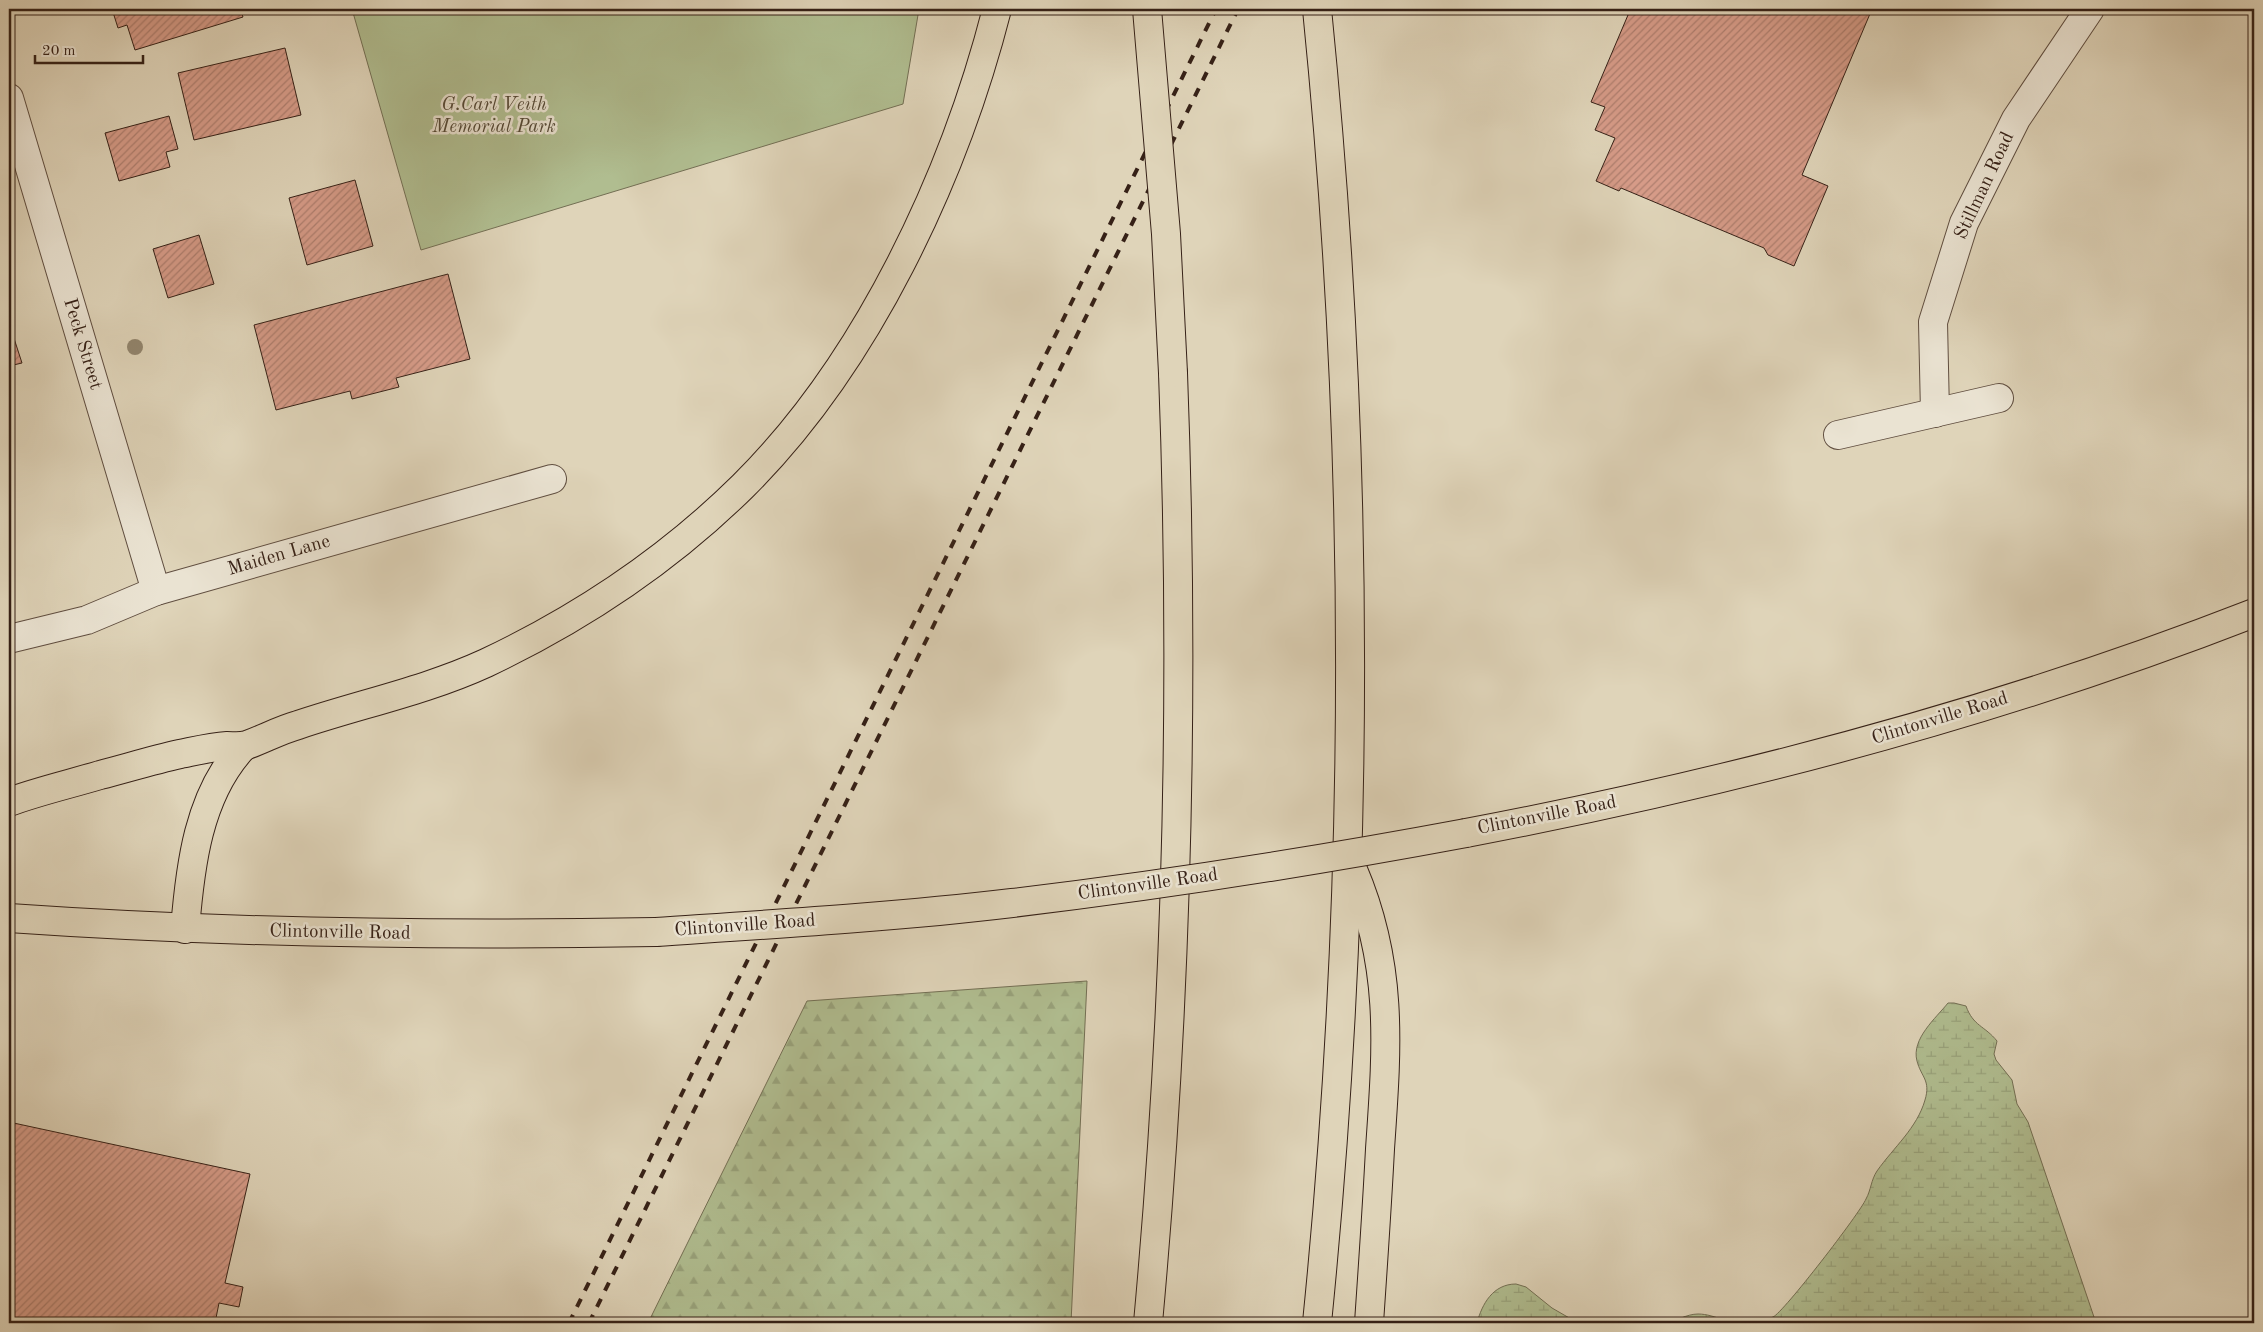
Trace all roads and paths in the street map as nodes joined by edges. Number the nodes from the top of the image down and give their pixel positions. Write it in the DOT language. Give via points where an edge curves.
graph roads {
  1 [pos="997,9"];
  2 [pos="1147,9"];
  3 [pos="1317,9"];
  4 [pos="2090,9"];
  5 [pos="9,98"];
  6 [pos="1999,398"];
  7 [pos="1935,413"];
  8 [pos="1838,435"];
  9 [pos="552,479"];
  10 [pos="156,591"];
  11 [pos="2252,620"];
  12 [pos="9,639"];
  13 [pos="243,747"];
  14 [pos="9,802"];
  15 [pos="1348,860"];
  16 [pos="9,918"];
  17 [pos="185,929"];
  18 [pos="1148,1323"];
  19 [pos="1317,1323"];
  20 [pos="1369,1323"];
  1 -- 13 [label="main road" via="947,160 882,297 802,419 739,490 683,541 645,570 605,598 523,645 430,685 298,724"];
  2 -- 18 [label="main road, bridge" via="1165,224 1178,563 1177,793 1165,1086"];
  3 -- 15 [label="main road" via="1340,290 1347,454 1350,652"];
  4 -- 7 [label="street, Stillman Road" via="2016,119 1964,222 1934,322"];
  5 -- 10 [label="street, Peck Street"];
  6 -- 7 [label="street"];
  7 -- 8 [label="street"];
  9 -- 10 [label="street, Maiden Lane"];
  10 -- 12 [label="street, Maiden Lane" via="87,620"];
  11 -- 17 [label="main road, Clintonville Road, bridge" via="1858,744 1612,804 1260,868 1021,902 897,915 656,932 477,935"];
  13 -- 14 [label="main road" via="178,754"];
  13 -- 17 [label="main road" via="220,778 202,822 192,866"];
  15 -- 19 [label="main road" via="1338,1070"];
  15 -- 20 [label="main road" via="1377,944 1387,1022"];
  16 -- 17 [label="main road, Clintonville Road"];
}
